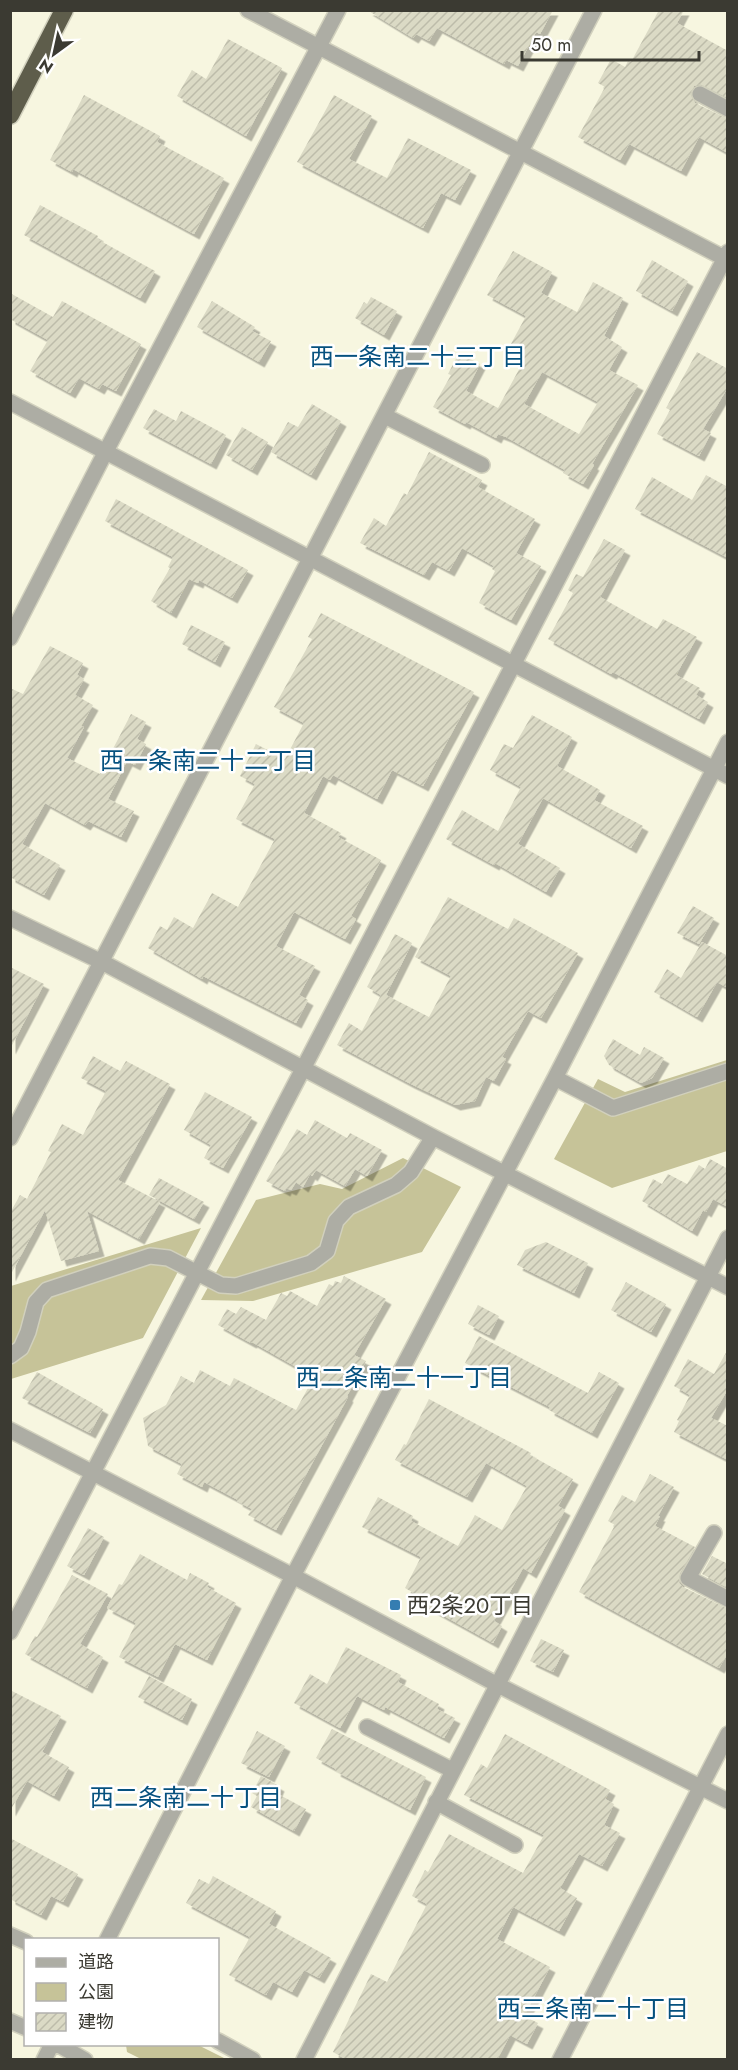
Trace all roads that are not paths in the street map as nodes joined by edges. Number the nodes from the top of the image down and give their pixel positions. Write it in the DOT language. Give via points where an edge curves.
graph roads {
  1 [pos="64,10"];
  2 [pos="248,10"];
  3 [pos="338,10"];
  4 [pos="594,10"];
  5 [pos="319,48"];
  6 [pos="700,94"];
  7 [pos="728,109"];
  8 [pos="10,115"];
  9 [pos="521,153"];
  10 [pos="726,257"];
  11 [pos="10,402"];
  12 [pos="385,416"];
  13 [pos="106,451"];
  14 [pos="482,465"];
  15 [pos="311,558"];
  16 [pos="10,638"];
  17 [pos="513,663"];
  18 [pos="728,742"];
  19 [pos="713,769"];
  20 [pos="728,776"];
  21 [pos="10,918"];
  22 [pos="102,962"];
  23 [pos="303,1069"];
  24 [pos="728,1071"];
  25 [pos="555,1078"];
  26 [pos="433,1137"];
  27 [pos="10,1138"];
  28 [pos="505,1173"];
  29 [pos="728,1238"];
  30 [pos="198,1272"];
  31 [pos="707,1276"];
  32 [pos="728,1287"];
  33 [pos="10,1356"];
  34 [pos="10,1430"];
  35 [pos="93,1472"];
  36 [pos="714,1533"];
  37 [pos="293,1576"];
  38 [pos="728,1599"];
  39 [pos="10,1632"];
  40 [pos="496,1684"];
  41 [pos="367,1727"];
  42 [pos="728,1734"];
  43 [pos="452,1770"];
  44 [pos="700,1787"];
  45 [pos="728,1801"];
  46 [pos="436,1802"];
  47 [pos="515,1845"];
  48 [pos="10,1935"];
  49 [pos="108,1938"];
  50 [pos="24,1941"];
  51 [pos="10,2020"];
  52 [pos="24,2027"];
  53 [pos="219,2042"];
  54 [pos="51,2046"];
  55 [pos="60,2046"];
  56 [pos="44,2060"];
  57 [pos="85,2060"];
  58 [pos="253,2060"];
  59 [pos="304,2060"];
  60 [pos="560,2060"];
  1 -- 8 [label="highway"];
  2 -- 5 [label="street"];
  3 -- 5 [label="street"];
  4 -- 9 [label="street"];
  5 -- 9 [label="street"];
  5 -- 13 [label="street"];
  6 -- 7 [label="street"];
  9 -- 10 [label="street"];
  9 -- 12 [label="street"];
  10 -- 17 [label="street"];
  11 -- 13 [label="street"];
  12 -- 14 [label="street"];
  12 -- 15 [label="street"];
  13 -- 15 [label="street"];
  13 -- 16 [label="street"];
  15 -- 17 [label="street"];
  15 -- 22 [label="street"];
  17 -- 19 [label="street"];
  17 -- 23 [label="street"];
  18 -- 19 [label="street"];
  19 -- 20 [label="street"];
  19 -- 25 [label="street"];
  21 -- 22 [label="street"];
  22 -- 23 [label="street"];
  22 -- 27 [label="street"];
  23 -- 26 [label="street"];
  23 -- 30 [label="street"];
  24 -- 25 [label="street" via="613,1108"];
  25 -- 28 [label="street"];
  26 -- 28 [label="street"];
  26 -- 30 [label="street" via="411,1172 396,1185 349,1207 336,1221 327,1251 311,1263 236,1286 221,1285"];
  28 -- 31 [label="street"];
  28 -- 37 [label="street"];
  29 -- 31 [label="street"];
  30 -- 33 [label="street" via="168,1258 150,1256 47,1290 36,1302 21,1348"];
  30 -- 35 [label="street"];
  31 -- 32 [label="street"];
  31 -- 40 [label="street"];
  34 -- 35 [label="street"];
  35 -- 37 [label="street"];
  35 -- 39 [label="street"];
  36 -- 38 [label="street" via="688,1578"];
  37 -- 40 [label="street"];
  37 -- 49 [label="street"];
  40 -- 43 [label="street"];
  40 -- 44 [label="street"];
  41 -- 43 [label="street"];
  42 -- 44 [label="street"];
  43 -- 46 [label="street"];
  44 -- 45 [label="street"];
  44 -- 60 [label="street"];
  46 -- 47 [label="street"];
  46 -- 59 [label="street"];
  48 -- 50 [label="street"];
  51 -- 52 [label="street"];
  53 -- 58 [label="street"];
  54 -- 56 [label="street"];
  55 -- 57 [label="street"];
}
